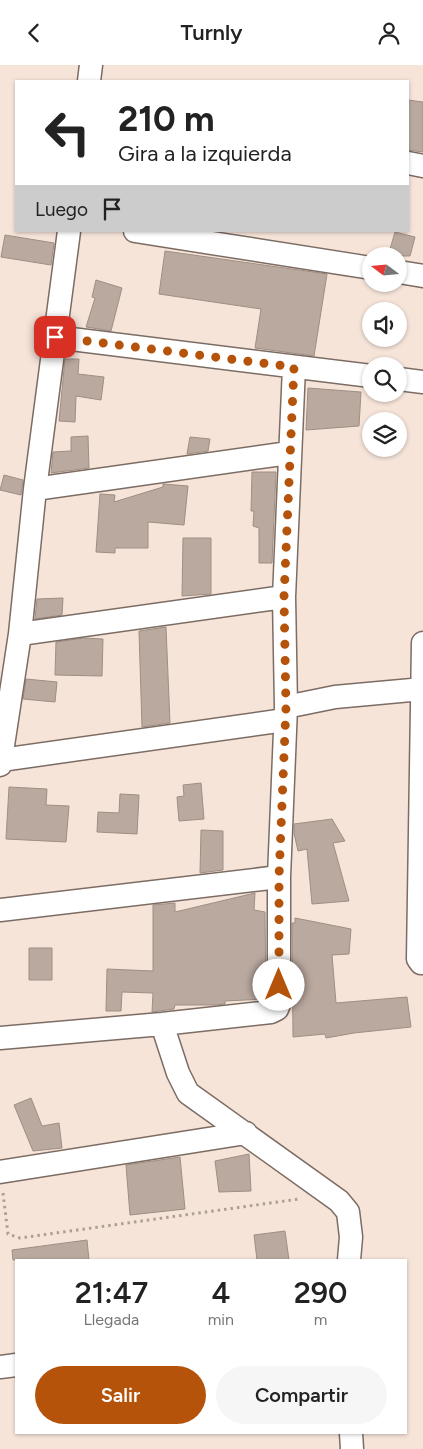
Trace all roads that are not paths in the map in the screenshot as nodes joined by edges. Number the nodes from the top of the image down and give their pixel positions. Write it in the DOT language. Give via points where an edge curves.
graph roads {
  1 [pos="91,65"];
  2 [pos="89,80"];
  3 [pos="409,163"];
  4 [pos="423,166"];
  5 [pos="69,232"];
  6 [pos="141,232"];
  7 [pos="362,267"];
  8 [pos="408,274"];
  9 [pos="423,276"];
  10 [pos="55,337"];
  11 [pos="294,367"];
  12 [pos="362,375"];
  13 [pos="407,380"];
  14 [pos="423,382"];
  15 [pos="289,453"];
  16 [pos="35,489"];
  17 [pos="284,597"];
  18 [pos="20,634"];
  19 [pos="423,643"];
  20 [pos="422,689"];
  21 [pos="286,713"];
  22 [pos="0,762"];
  23 [pos="279,877"];
  24 [pos="0,910"];
  25 [pos="423,963"];
  26 [pos="162,1024"];
  27 [pos="0,1038"];
  28 [pos="246,1133"];
  29 [pos="0,1172"];
  30 [pos="349,1259"];
  31 [pos="15,1365"];
  32 [pos="0,1367"];
  33 [pos="351,1434"];
  34 [pos="352,1449"];
  1 -- 2 [label="street"];
  3 -- 4 [label="street"];
  5 -- 10 [label="street"];
  6 -- 7 [label="street"];
  8 -- 9 [label="street"];
  10 -- 11 [label="street"];
  10 -- 16 [label="street"];
  11 -- 12 [label="street"];
  11 -- 15 [label="street"];
  13 -- 14 [label="street"];
  15 -- 16 [label="street"];
  15 -- 17 [label="street"];
  16 -- 18 [label="street"];
  17 -- 18 [label="street"];
  17 -- 21 [label="street"];
  18 -- 22 [label="street"];
  19 -- 20 [label="street"];
  20 -- 21 [label="street" via="336,697"];
  20 -- 25 [label="street" via="418,959"];
  21 -- 22 [label="street"];
  21 -- 23 [label="street"];
  23 -- 24 [label="street"];
  23 -- 26 [label="street" via="277,1009"];
  26 -- 27 [label="street"];
  26 -- 28 [label="street" via="188,1093"];
  28 -- 29 [label="street"];
  28 -- 30 [label="street" via="339,1201 348,1212"];
  31 -- 32 [label="street"];
  33 -- 34 [label="street"];
}
